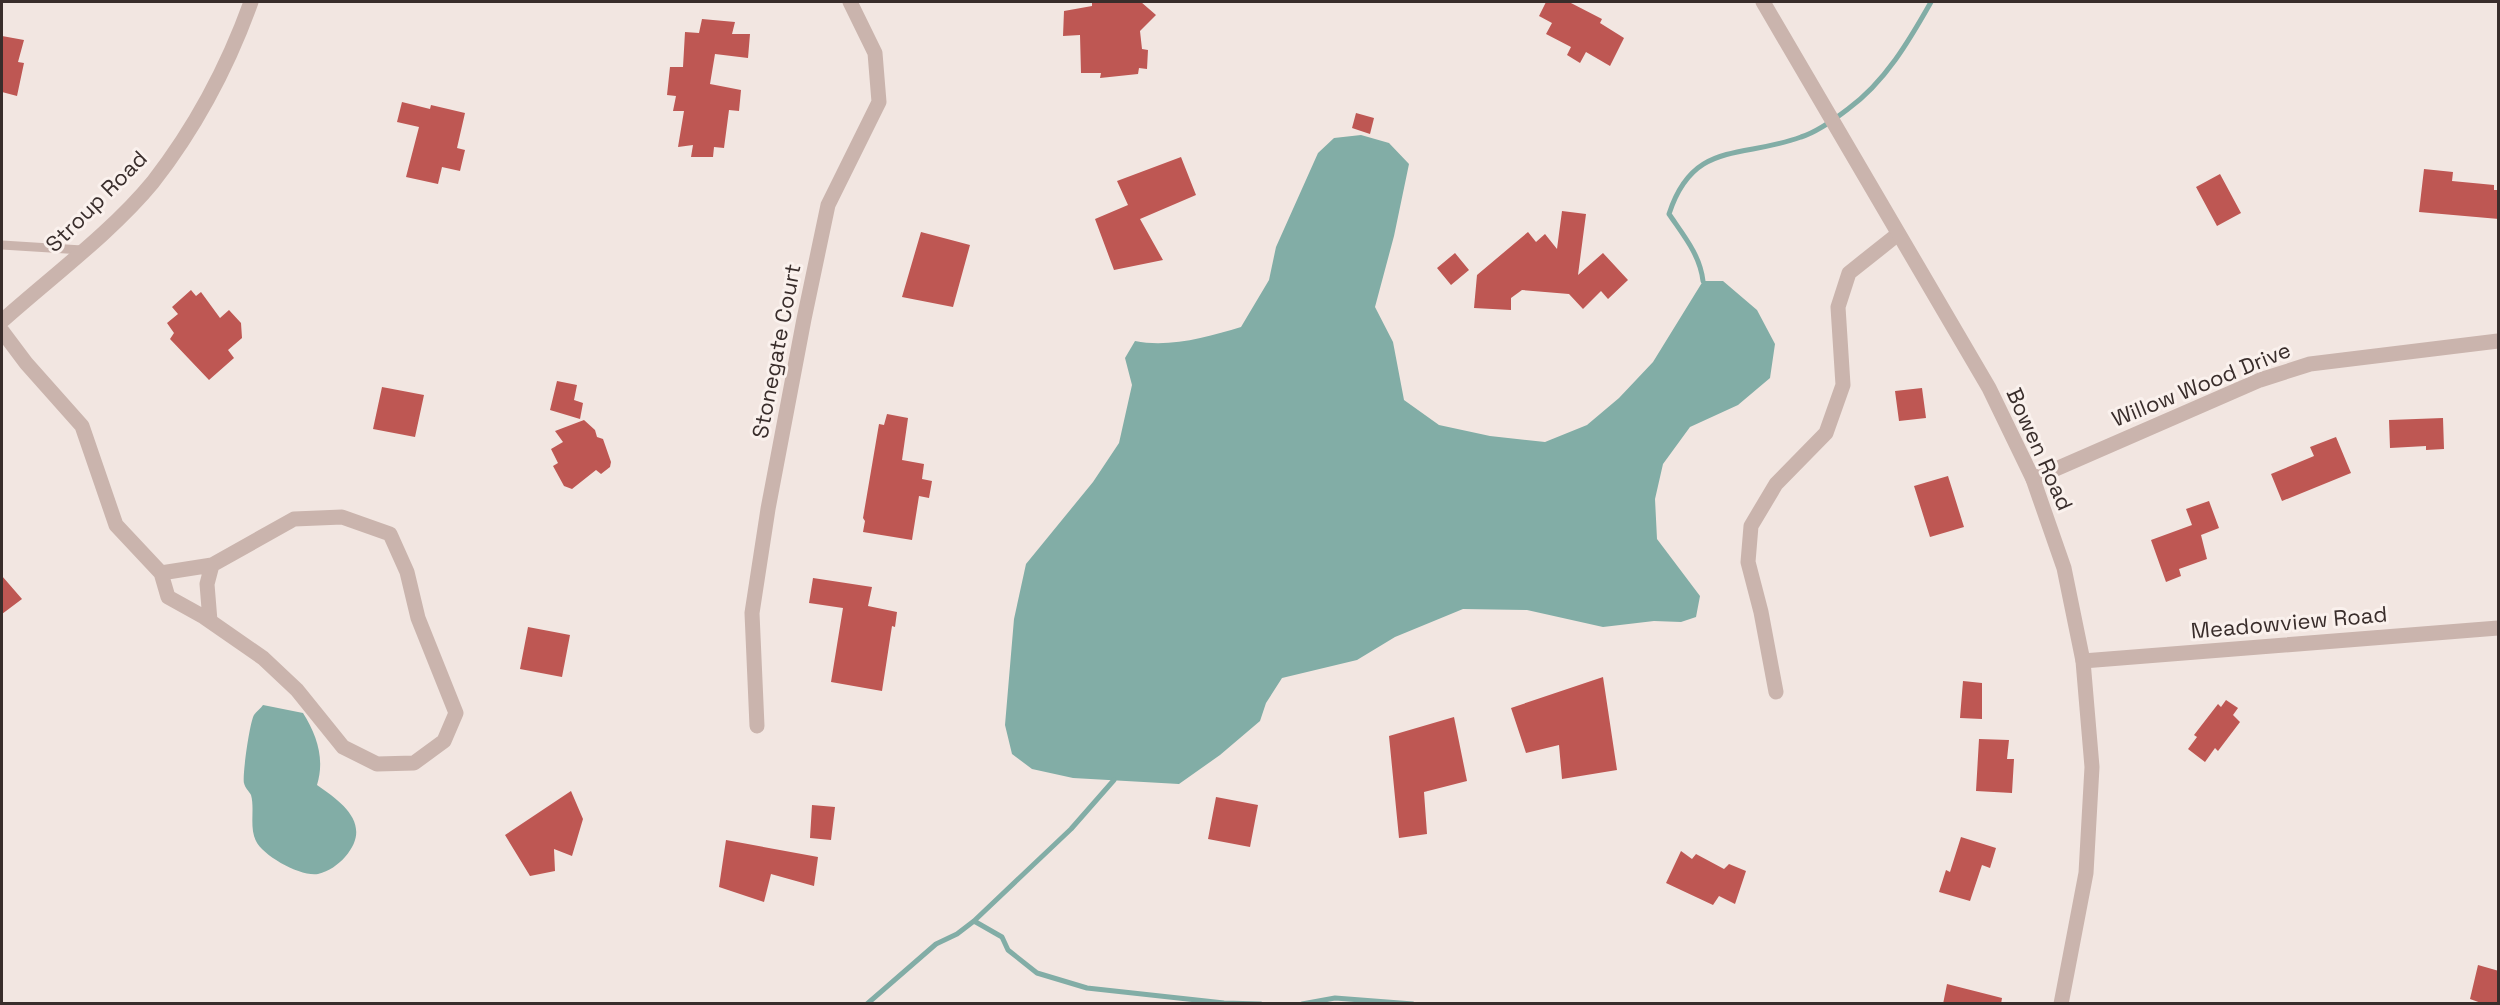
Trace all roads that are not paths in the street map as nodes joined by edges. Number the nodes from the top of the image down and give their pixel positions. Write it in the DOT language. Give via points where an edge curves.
graph roads {
  1 [pos="250,2"];
  2 [pos="850,2"];
  3 [pos="1763,2"];
  4 [pos="1899,234"];
  5 [pos="2,244"];
  6 [pos="82,250"];
  7 [pos="2,321"];
  8 [pos="2,331"];
  9 [pos="2499,341"];
  10 [pos="2033,479"];
  11 [pos="212,565"];
  12 [pos="161,573"];
  13 [pos="210,621"];
  14 [pos="2499,628"];
  15 [pos="2083,661"];
  16 [pos="1776,692"];
  17 [pos="757,726"];
  18 [pos="2061,1004"];
  1 -- 6 [label="street, Stroup Road" via="230,54 178,147 152,183"];
  2 -- 17 [label="street, Stonegate Court" via="875,53 879,102 828,205 804,319 752,613"];
  3 -- 4 [label="street, Bowen Road"];
  4 -- 10 [label="street, Bowen Road" via="1989,388"];
  4 -- 16 [label="street" via="1849,273 1838,307 1843,385 1826,433 1776,484 1751,526 1748,562"];
  5 -- 6 [label="lane"];
  6 -- 7 [label="street, Stroup Road"];
  8 -- 12 [label="street" via="82,426 116,525"];
  9 -- 10 [label="street, Willow Wood Drive" via="2310,364 2260,380"];
  10 -- 15 [label="street, Bowen Road" via="2064,568"];
  11 -- 12 [label="street"];
  11 -- 13 [label="street" via="207,584"];
  11 -- 13 [label="street" via="294,519 342,517 390,534 456,713 444,741 414,763 377,764 343,747 297,690 263,658"];
  12 -- 13 [label="street" via="168,597"];
  14 -- 15 [label="street, Meadowview Road"];
  15 -- 18 [label="street, Bowen Road" via="2090,724 2091,820 2086,873"];
}
